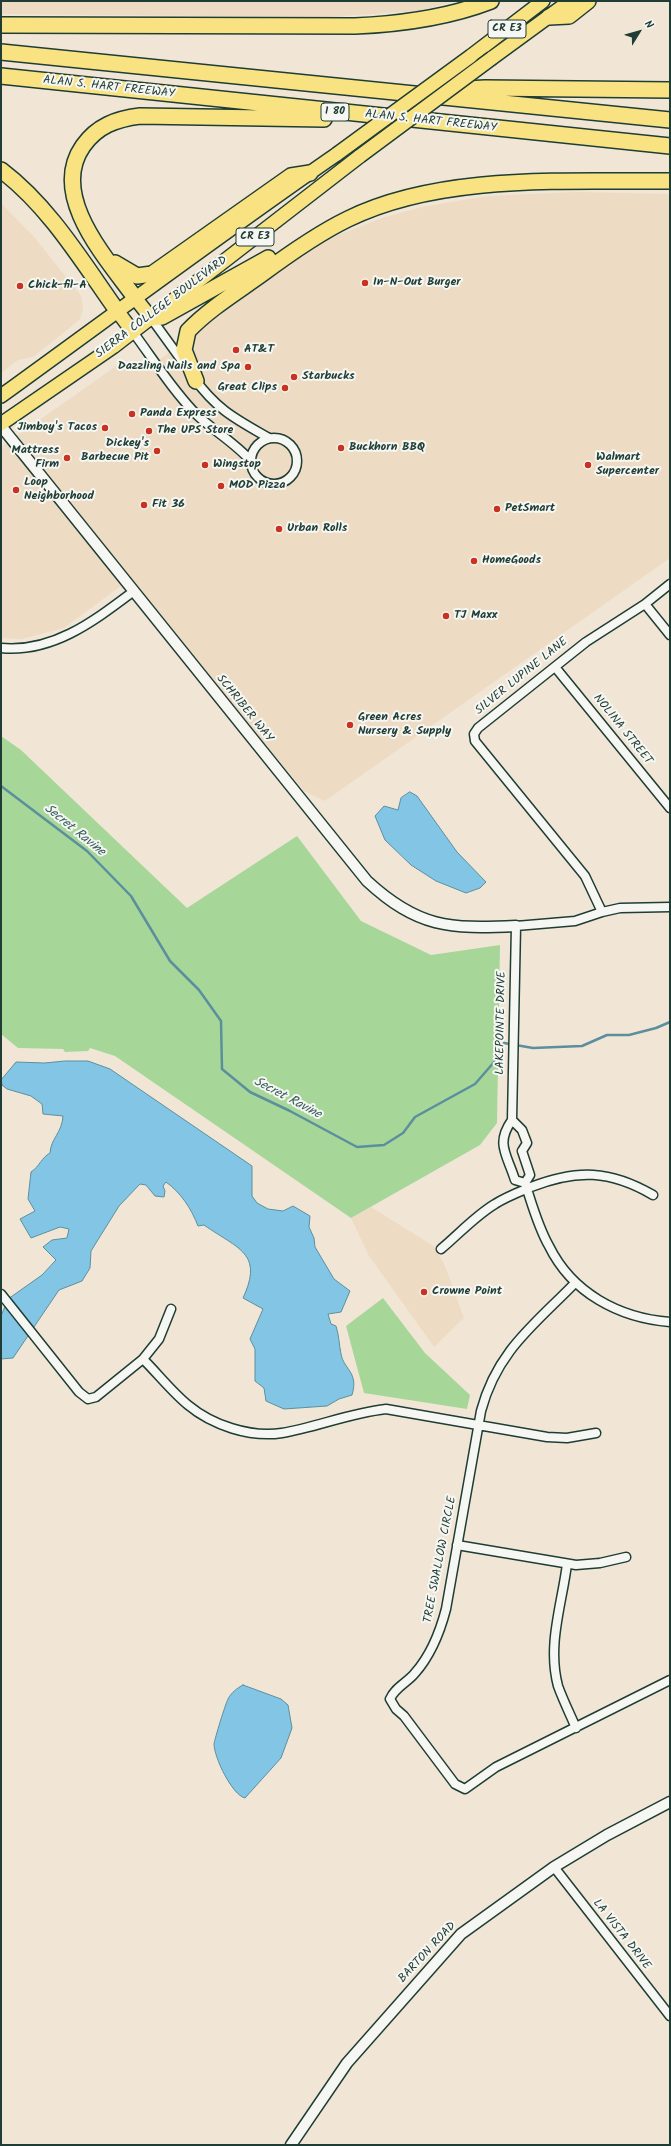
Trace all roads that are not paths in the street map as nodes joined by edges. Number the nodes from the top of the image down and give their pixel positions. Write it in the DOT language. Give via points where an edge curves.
graph roads {
  1 [pos="490,1"];
  2 [pos="543,1"];
  3 [pos="570,1"];
  4 [pos="588,1"];
  5 [pos="549,17"];
  6 [pos="1,25"];
  7 [pos="1,52"];
  8 [pos="1,76"];
  9 [pos="670,90"];
  10 [pos="404,93"];
  11 [pos="409,119"];
  12 [pos="670,120"];
  13 [pos="670,146"];
  14 [pos="1,170"];
  15 [pos="310,173"];
  16 [pos="670,180"];
  17 [pos="347,219"];
  18 [pos="106,257"];
  19 [pos="136,298"];
  20 [pos="118,312"];
  21 [pos="151,318"];
  22 [pos="133,332"];
  23 [pos="196,381"];
  24 [pos="1,396"];
  25 [pos="1,425"];
  26 [pos="269,438"];
  27 [pos="251,461"];
  28 [pos="670,584"];
  29 [pos="134,591"];
  30 [pos="645,604"];
  31 [pos="670,635"];
  32 [pos="1,648"];
  33 [pos="555,667"];
  34 [pos="670,808"];
  35 [pos="670,907"];
  36 [pos="602,912"];
  37 [pos="516,926"];
  38 [pos="512,1120"];
  39 [pos="522,1151"];
  40 [pos="506,1153"];
  41 [pos="526,1186"];
  42 [pos="653,1195"];
  43 [pos="441,1249"];
  44 [pos="575,1283"];
  45 [pos="1,1294"];
  46 [pos="170,1309"];
  47 [pos="670,1322"];
  48 [pos="143,1359"];
  49 [pos="478,1425"];
  50 [pos="596,1433"];
  51 [pos="457,1545"];
  52 [pos="626,1557"];
  53 [pos="567,1564"];
  54 [pos="670,1680"];
  55 [pos="576,1728"];
  56 [pos="670,1802"];
  57 [pos="554,1867"];
  58 [pos="670,2016"];
  59 [pos="291,2145"];
  1 -- 6 [label="highway" via="442,16 395,24 355,26"];
  2 -- 15 [label="main road, SIERRA COLLEGE BOULEVARD / CR E3, bridge"];
  3 -- 5 [label="main road, SIERRA COLLEGE BOULEVARD"];
  4 -- 5 [label="highway" via="569,16"];
  5 -- 21 [label="main road, SIERRA COLLEGE BOULEVARD / CR E3, bridge" via="360,156"];
  7 -- 10 [label="highway, ALAN S. HART FREEWAY / I 80"];
  8 -- 11 [label="highway, ALAN S. HART FREEWAY / I 80"];
  9 -- 10 [label="highway" via="485,88"];
  10 -- 12 [label="highway, ALAN S. HART FREEWAY / I 80"];
  11 -- 13 [label="highway, ALAN S. HART FREEWAY / I 80"];
  11 -- 18 [label="highway" via="140,116 113,121 88,138 80,149 72,177 73,192 81,218"];
  14 -- 20 [label="highway" via="46,214"];
  15 -- 18 [label="highway" via="291,176 152,274 132,274"];
  15 -- 19 [label="main road, SIERRA COLLEGE BOULEVARD / CR E3"];
  16 -- 17 [label="highway" via="477,186 410,197"];
  17 -- 21 [label="highway" via="336,221 313,232 162,317"];
  17 -- 23 [label="highway" via="298,247 220,304 188,331 184,350"];
  18 -- 19 [label="highway"];
  19 -- 20 [label="main road, SIERRA COLLEGE BOULEVARD / CR E3"];
  19 -- 21 [label="main road"];
  20 -- 22 [label="main road"];
  20 -- 24 [label="main road, SIERRA COLLEGE BOULEVARD / CR E3"];
  21 -- 22 [label="main road, SIERRA COLLEGE BOULEVARD / CR E3"];
  21 -- 23 [label="street"];
  22 -- 25 [label="main road, SIERRA COLLEGE BOULEVARD / CR E3"];
  22 -- 27 [label="street" via="188,404"];
  23 -- 26 [label="street" via="215,404 230,416"];
  25 -- 29 [label="street, SCHRIBER WAY"];
  26 -- 27 [label="street" via="256,446"];
  26 -- 27 [label="street" via="285,440 295,449 298,459 295,472 283,482 272,484 254,473"];
  28 -- 30 [label="street, SILVER LUPINE LANE"];
  29 -- 32 [label="street" via="81,629 64,638 35,646"];
  29 -- 37 [label="street, SCHRIBER WAY" via="346,856 367,881 387,899 403,910 442,924 463,928"];
  30 -- 31 [label="street"];
  30 -- 33 [label="street, SILVER LUPINE LANE" via="586,642"];
  33 -- 34 [label="street, NOLINA STREET"];
  33 -- 36 [label="street, SILVER LUPINE LANE" via="478,728 474,734 475,741 585,876"];
  35 -- 36 [label="street" via="638,907"];
  36 -- 37 [label="street" via="575,921"];
  37 -- 38 [label="street, LAKEPOINTE DRIVE"];
  38 -- 39 [label="street, LAKEPOINTE DRIVE" via="522,1130 527,1143"];
  38 -- 40 [label="street, LAKEPOINTE DRIVE" via="505,1129 502,1143"];
  39 -- 40 [label="street"];
  39 -- 41 [label="street, LAKEPOINTE DRIVE" via="530,1175"];
  40 -- 41 [label="street, LAKEPOINTE DRIVE" via="515,1180"];
  41 -- 42 [label="street" via="560,1177 588,1174 610,1176"];
  41 -- 43 [label="street" via="495,1204"];
  41 -- 44 [label="street, LAKEPOINTE DRIVE" via="549,1247"];
  44 -- 47 [label="street, LAKEPOINTE DRIVE" via="599,1301 617,1310"];
  44 -- 49 [label="street, TREE SWALLOW CIRCLE" via="502,1360 487,1390"];
  45 -- 48 [label="street" via="88,1399 96,1397"];
  46 -- 48 [label="street" via="159,1339"];
  48 -- 49 [label="street" via="188,1405 218,1424 250,1433 281,1433 363,1412 386,1409"];
  49 -- 50 [label="street" via="547,1437 567,1438"];
  49 -- 51 [label="street, TREE SWALLOW CIRCLE"];
  51 -- 53 [label="street"];
  51 -- 55 [label="street, TREE SWALLOW CIRCLE" via="440,1629 433,1646 416,1672 393,1691 390,1699 396,1709 455,1784 465,1789 496,1767"];
  52 -- 53 [label="street" via="587,1565"];
  53 -- 55 [label="street" via="556,1626 555,1663 558,1685"];
  54 -- 55 [label="street, TREE SWALLOW CIRCLE"];
  56 -- 57 [label="street, BARTON ROAD" via="607,1834"];
  57 -- 58 [label="street, LA VISTA DRIVE"];
  57 -- 59 [label="street, BARTON ROAD" via="461,1934 346,2063"];
}
